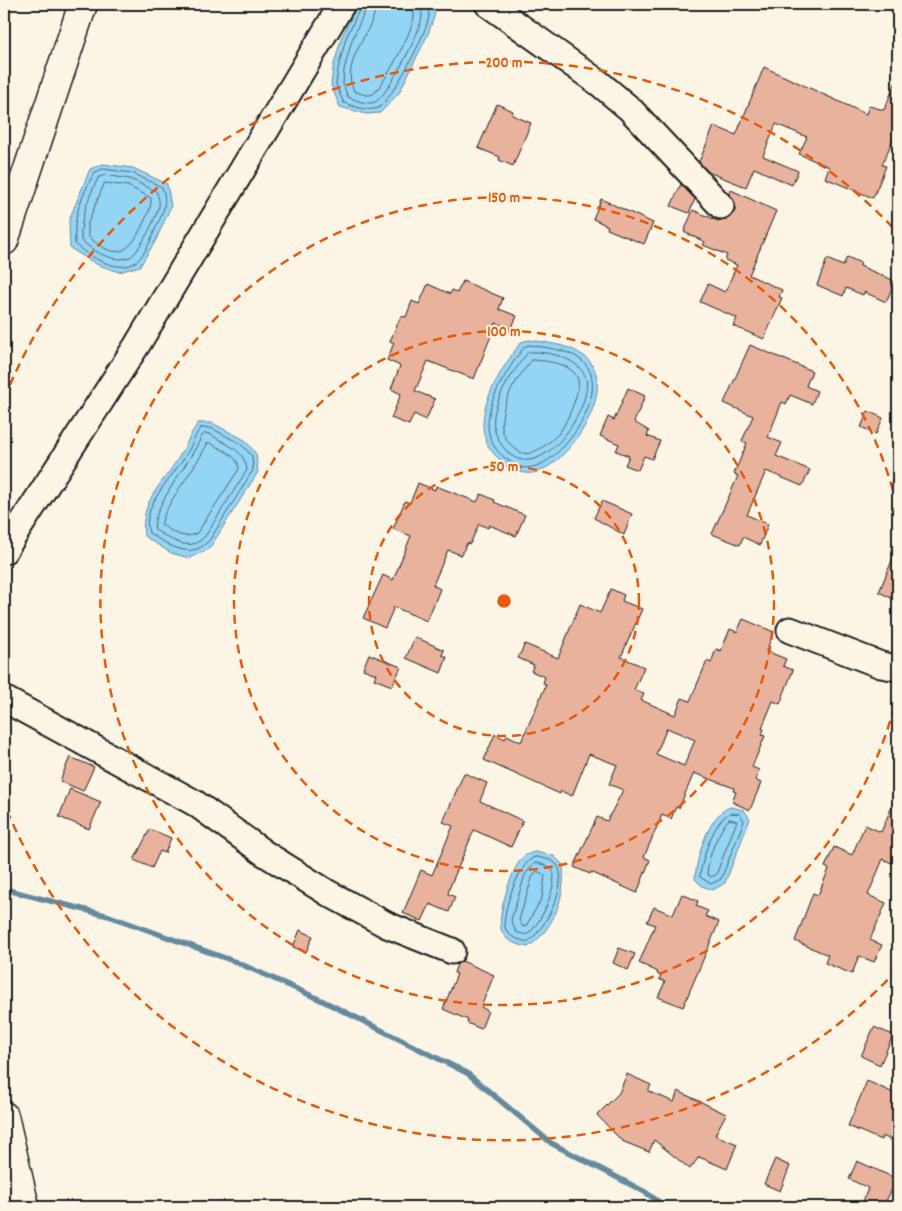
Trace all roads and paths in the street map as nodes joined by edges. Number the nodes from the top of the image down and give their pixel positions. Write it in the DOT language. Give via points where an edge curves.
graph roads {
  1 [pos="82,4"];
  2 [pos="342,4"];
  3 [pos="488,4"];
  4 [pos="720,206"];
  5 [pos="4,241"];
  6 [pos="4,552"];
  7 [pos="790,630"];
  8 [pos="898,668"];
  9 [pos="4,699"];
  10 [pos="452,951"];
  11 [pos="4,1116"];
  12 [pos="25,1207"];
  1 -- 5 [label="main road"];
  2 -- 6 [label="street" via="137,345"];
  3 -- 4 [label="street" via="599,82 630,110"];
  7 -- 8 [label="street" via="881,665"];
  9 -- 10 [label="street" via="195,803 328,894 387,925"];
  11 -- 12 [label="main road"];
}
